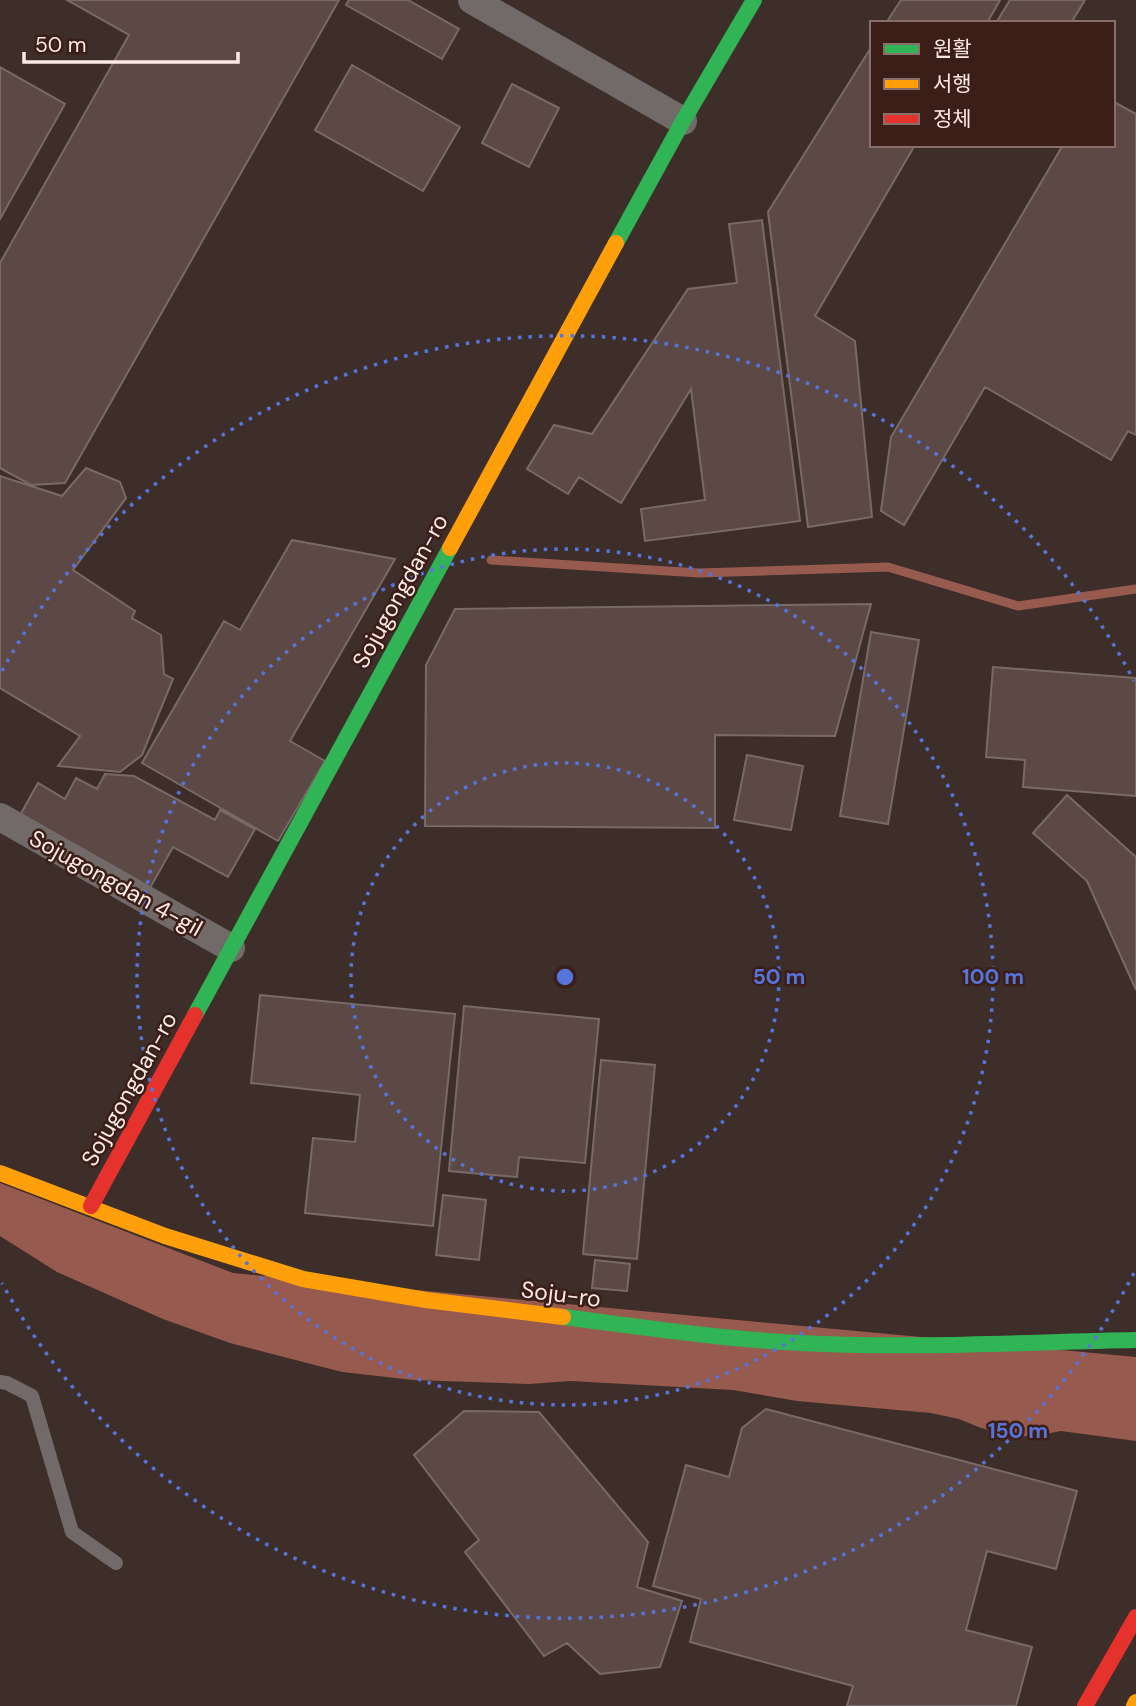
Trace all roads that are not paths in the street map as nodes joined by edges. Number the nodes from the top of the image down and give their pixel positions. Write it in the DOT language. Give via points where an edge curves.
graph roads {
  1 [pos="472,0"];
  2 [pos="754,0"];
  3 [pos="683,121"];
  4 [pos="0,817"];
  5 [pos="232,948"];
  6 [pos="0,1173"];
  7 [pos="91,1206"];
  8 [pos="1136,1340"];
  9 [pos="0,1382"];
  10 [pos="116,1563"];
  11 [pos="1136,1617"];
  12 [pos="1085,1706"];
  1 -- 3 [label="street"];
  2 -- 3 [label="street, Sojugongdan-ro"];
  3 -- 5 [label="street, Sojugongdan-ro"];
  4 -- 5 [label="street, Sojugongdan 4-gil"];
  5 -- 7 [label="street, Sojugongdan-ro"];
  6 -- 7 [label="street, Soju-ro"];
  7 -- 8 [label="street, Soju-ro" via="165,1236 303,1279 453,1303 801,1343"];
  9 -- 10 [label="lane" via="32,1396 72,1532"];
  11 -- 12 [label="street"];
}
